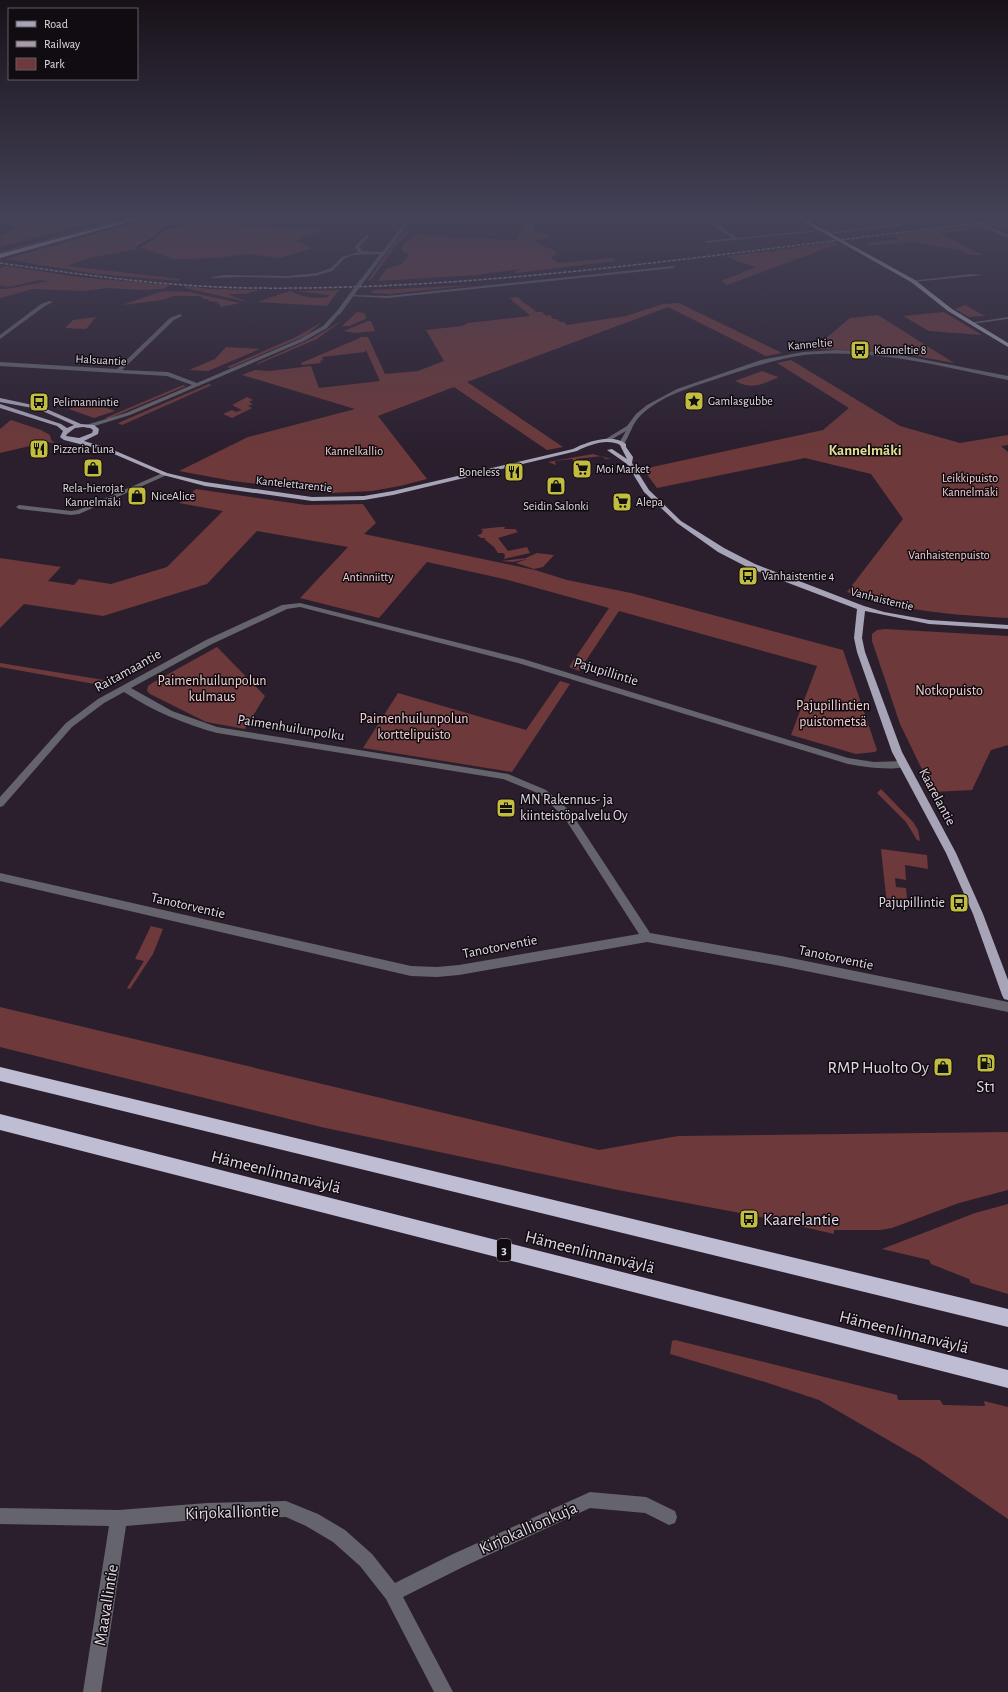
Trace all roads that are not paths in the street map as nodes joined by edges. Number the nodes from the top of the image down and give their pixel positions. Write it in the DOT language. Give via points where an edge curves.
graph roads {
  1 [pos="418,294"];
  2 [pos="929,294"];
  3 [pos="351,296"];
  4 [pos="51,302"];
  5 [pos="180,315"];
  6 [pos="1008,318"];
  7 [pos="972,323"];
  8 [pos="0,336"];
  9 [pos="1008,345"];
  10 [pos="0,364"];
  11 [pos="118,371"];
  12 [pos="1008,378"];
  13 [pos="198,385"];
  14 [pos="0,400"];
  15 [pos="0,406"];
  16 [pos="128,414"];
  17 [pos="81,426"];
  18 [pos="88,426"];
  19 [pos="629,427"];
  20 [pos="66,430"];
  21 [pos="94,434"];
  22 [pos="74,440"];
  23 [pos="606,445"];
  24 [pos="622,445"];
  25 [pos="109,450"];
  26 [pos="629,464"];
  27 [pos="165,474"];
  28 [pos="19,507"];
  29 [pos="300,605"];
  30 [pos="861,608"];
  31 [pos="1008,627"];
  32 [pos="124,688"];
  33 [pos="903,764"];
  34 [pos="0,803"];
  35 [pos="0,877"];
  36 [pos="647,937"];
  37 [pos="1008,995"];
  38 [pos="1008,1007"];
  39 [pos="0,1074"];
  40 [pos="0,1122"];
  41 [pos="1004,1317"];
  42 [pos="1008,1379"];
  43 [pos="0,1516"];
  44 [pos="669,1517"];
  45 [pos="119,1518"];
  46 [pos="392,1593"];
  47 [pos="92,1692"];
  48 [pos="444,1692"];
  1 -- 3 [label="street"];
  2 -- 7 [label="main road"];
  3 -- 13 [label="street, bridge" via="325,327 310,336"];
  4 -- 8 [label="street"];
  5 -- 11 [label="street" via="172,319"];
  6 -- 7 [label="street"];
  7 -- 9 [label="main road"];
  10 -- 11 [label="street, Halsuantie"];
  11 -- 13 [label="street, Halsuantie" via="168,374"];
  12 -- 19 [label="street, Kanneltie" via="885,354 803,354 761,362 679,390 648,406"];
  13 -- 16 [label="street"];
  14 -- 17 [label="main road" via="40,408"];
  15 -- 20 [label="main road" via="56,424"];
  16 -- 18 [label="street"];
  16 -- 21 [label="street"];
  17 -- 18 [label="main road"];
  17 -- 20 [label="main road"];
  18 -- 21 [label="main road, Kantelettarentie" via="95,428"];
  19 -- 23 [label="street, Kanneltie"];
  19 -- 24 [label="street, Kanneltie"];
  20 -- 22 [label="main road" via="63,437"];
  21 -- 22 [label="main road"];
  21 -- 25 [label="main road, Kantelettarentie"];
  22 -- 25 [label="main road, Kantelettarentie"];
  23 -- 24 [label="main road"];
  23 -- 24 [label="main road"];
  23 -- 26 [label="main road, Vanhaistentie"];
  23 -- 27 [label="main road, Kantelettarentie" via="364,498 312,499 205,484"];
  24 -- 26 [label="main road, Vanhaistentie" via="630,457"];
  25 -- 27 [label="main road, Kantelettarentie"];
  26 -- 30 [label="main road, Vanhaistentie" via="646,491 663,508 678,522 721,550 752,566"];
  27 -- 28 [label="street" via="79,512"];
  29 -- 32 [label="street, Raitamaantie" via="285,608 209,642"];
  29 -- 33 [label="street, Pajupillintie" via="520,661 848,761 874,765"];
  30 -- 31 [label="main road, Vanhaistentie" via="929,622"];
  30 -- 33 [label="main road, Kaarelantie" via="858,638 861,652"];
  32 -- 34 [label="street, Raitamaantie" via="101,701 69,725"];
  32 -- 36 [label="street, Paimenhuilunpolku" via="162,710 196,725 216,730 504,776 543,792 567,814"];
  33 -- 37 [label="main road, Kaarelantie" via="951,852 978,914"];
  35 -- 36 [label="street, Tanotorventie" via="411,971 459,970"];
  36 -- 38 [label="street, Tanotorventie"];
  39 -- 41 [label="highway, Hämeenlinnanväylä"];
  40 -- 42 [label="highway, Hämeenlinnanväylä / 3"];
  43 -- 45 [label="street, Kirjokalliontie"];
  44 -- 46 [label="street, Kirjokallionkuja" via="646,1505 590,1500"];
  45 -- 46 [label="street, Kirjokalliontie" via="207,1511 286,1509 312,1520 339,1536 366,1560"];
  45 -- 47 [label="street, Maavallintie"];
  46 -- 48 [label="street, Kirjokalliontie"];
}
